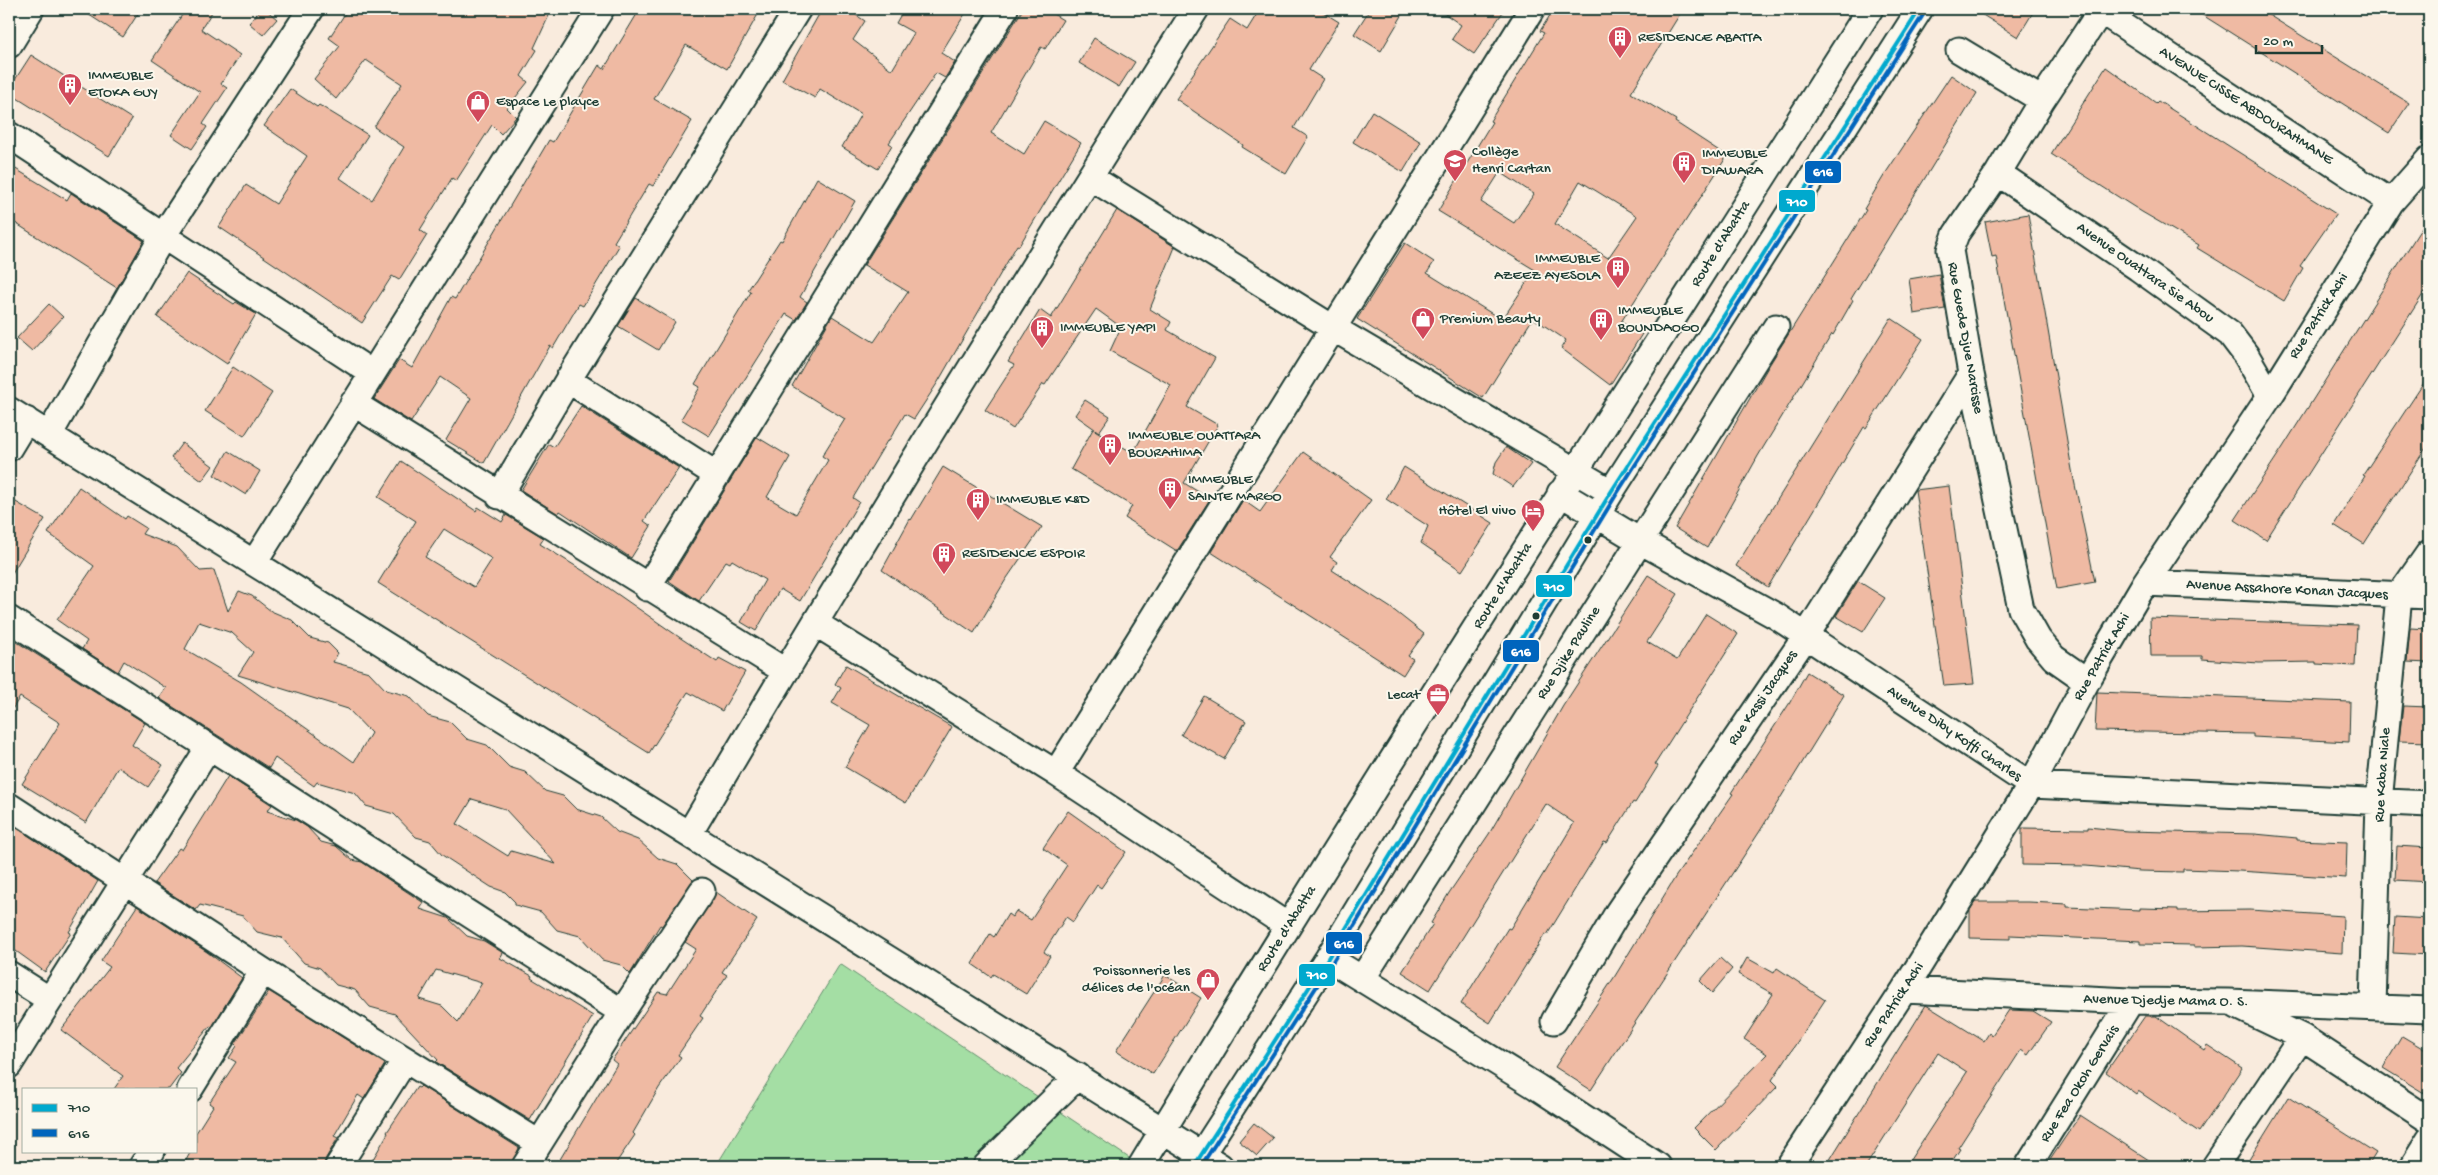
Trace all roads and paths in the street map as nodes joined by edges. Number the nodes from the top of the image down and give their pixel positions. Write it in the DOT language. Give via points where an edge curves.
graph roads {
  1 [pos="31,9"];
  2 [pos="311,9"];
  3 [pos="601,9"];
  4 [pos="798,9"];
  5 [pos="1004,9"];
  6 [pos="1196,9"];
  7 [pos="1532,9"];
  8 [pos="1870,9"];
  9 [pos="1918,10"];
  10 [pos="2101,10"];
  11 [pos="9,45"];
  12 [pos="1959,50"];
  13 [pos="2042,100"];
  14 [pos="9,135"];
  15 [pos="2429,159"];
  16 [pos="1998,172"];
  17 [pos="1090,177"];
  18 [pos="2391,202"];
  19 [pos="163,236"];
  20 [pos="1776,327"];
  21 [pos="1333,328"];
  22 [pos="372,373"];
  23 [pos="1970,374"];
  24 [pos="568,380"];
  25 [pos="2270,396"];
  26 [pos="353,403"];
  27 [pos="17,415"];
  28 [pos="49,435"];
  29 [pos="9,448"];
  30 [pos="1574,470"];
  31 [pos="717,476"];
  32 [pos="1611,492"];
  33 [pos="1560,493"];
  34 [pos="500,496"];
  35 [pos="1597,514"];
  36 [pos="1640,541"];
  37 [pos="2429,552"];
  38 [pos="254,563"];
  39 [pos="2145,583"];
  40 [pos="648,588"];
  41 [pos="2399,596"];
  42 [pos="2429,596"];
  43 [pos="9,619"];
  44 [pos="815,623"];
  45 [pos="1806,636"];
  46 [pos="785,671"];
  47 [pos="2087,681"];
  48 [pos="209,747"];
  49 [pos="1056,774"];
  50 [pos="2031,785"];
  51 [pos="2379,802"];
  52 [pos="2429,804"];
  53 [pos="9,806"];
  54 [pos="690,834"];
  55 [pos="124,880"];
  56 [pos="702,891"];
  57 [pos="1288,926"];
  58 [pos="1328,958"];
  59 [pos="263,971"];
  60 [pos="9,974"];
  61 [pos="1362,979"];
  62 [pos="1904,990"];
  63 [pos="50,1000"];
  64 [pos="2131,1001"];
  65 [pos="2228,1002"];
  66 [pos="2373,1007"];
  67 [pos="2429,1010"];
  68 [pos="622,1012"];
  69 [pos="1554,1020"];
  70 [pos="2302,1037"];
  71 [pos="405,1060"];
  72 [pos="9,1066"];
  73 [pos="1078,1076"];
  74 [pos="191,1088"];
  75 [pos="2429,1120"];
  76 [pos="1163,1129"];
  77 [pos="2429,1140"];
  78 [pos="539,1143"];
  79 [pos="151,1152"];
  80 [pos="1205,1162"];
  81 [pos="2221,1164"];
  82 [pos="142,1166"];
  83 [pos="338,1166"];
  84 [pos="525,1166"];
  85 [pos="986,1166"];
  86 [pos="1141,1166"];
  87 [pos="1658,1166"];
  88 [pos="1789,1166"];
  89 [pos="2028,1166"];
  90 [pos="2412,1166"];
  1 -- 11 [label="street"];
  2 -- 19 [label="street"];
  3 -- 22 [label="street"];
  4 -- 24 [label="street"];
  5 -- 31 [label="street"];
  6 -- 17 [label="street"];
  7 -- 21 [label="street"];
  8 -- 30 [label="street, Route d'Abatta"];
  9 -- 32 [label="street"];
  10 -- 13 [label="street, Rue Guede Djue Narcisse"];
  10 -- 18 [label="street, AVENUE CISSE ABDOURAHMANE"];
  12 -- 13 [label="street"];
  13 -- 16 [label="street, Rue Guede Djue Narcisse"];
  14 -- 19 [label="street"];
  15 -- 18 [label="street, Rue Patrick Achi"];
  16 -- 23 [label="street, Rue Guede Djue Narcisse" via="1956,234 1950,250"];
  16 -- 25 [label="street, Avenue Ouattara Sie Abou" via="2230,334"];
  17 -- 21 [label="street"];
  17 -- 44 [label="street"];
  18 -- 25 [label="street, Rue Patrick Achi"];
  19 -- 22 [label="street"];
  19 -- 28 [label="street"];
  20 -- 36 [label="street, Rue Djike Pauline"];
  21 -- 30 [label="street"];
  21 -- 49 [label="street"];
  22 -- 26 [label="street"];
  23 -- 45 [label="street, Rue Kassi Jacques"];
  23 -- 47 [label="street, Rue Guede Djue Narcisse" via="2021,609 2038,639 2054,658"];
  24 -- 31 [label="street"];
  24 -- 34 [label="street"];
  25 -- 39 [label="street, Rue Patrick Achi"];
  26 -- 34 [label="street"];
  26 -- 38 [label="street"];
  27 -- 28 [label="street"];
  27 -- 29 [label="street"];
  28 -- 38 [label="street"];
  30 -- 32 [label="street"];
  30 -- 33 [label="street, Route d'Abatta"];
  31 -- 40 [label="street"];
  32 -- 35 [label="street"];
  33 -- 35 [label="street, Avenue Diby Koffi Charles"];
  33 -- 57 [label="street, Route d'Abatta"];
  34 -- 40 [label="street"];
  35 -- 36 [label="street, Avenue Diby Koffi Charles"];
  35 -- 58 [label="street"];
  36 -- 45 [label="street, Avenue Diby Koffi Charles"];
  36 -- 61 [label="street, Rue Djike Pauline"];
  37 -- 41 [label="street, Rue Kaba Niale"];
  38 -- 54 [label="street"];
  39 -- 41 [label="street, Avenue Assahore Konan Jacques"];
  39 -- 47 [label="street, Rue Patrick Achi"];
  40 -- 46 [label="street"];
  41 -- 42 [label="street, Avenue Assahore Konan Jacques"];
  41 -- 51 [label="street, Rue Kaba Niale"];
  43 -- 48 [label="street"];
  44 -- 46 [label="street"];
  44 -- 49 [label="street"];
  45 -- 50 [label="street, Avenue Diby Koffi Charles"];
  45 -- 69 [label="street, Rue Kassi Jacques" via="1623,904"];
  46 -- 54 [label="street"];
  47 -- 50 [label="street, Rue Patrick Achi"];
  48 -- 55 [label="street"];
  48 -- 68 [label="street"];
  49 -- 57 [label="street"];
  50 -- 51 [label="street, Avenue Diby Koffi Charles"];
  50 -- 62 [label="street, Rue Patrick Achi"];
  51 -- 52 [label="street, Avenue Diby Koffi Charles"];
  51 -- 66 [label="street, Rue Kaba Niale"];
  53 -- 55 [label="street"];
  54 -- 73 [label="street"];
  55 -- 59 [label="street"];
  55 -- 63 [label="street"];
  56 -- 68 [label="street"];
  57 -- 76 [label="street, Route d'Abatta"];
  58 -- 61 [label="street"];
  58 -- 80 [label="street"];
  59 -- 71 [label="street"];
  59 -- 74 [label="street"];
  60 -- 63 [label="street"];
  61 -- 87 [label="street"];
  62 -- 64 [label="street, Avenue Djedje Mama O. S."];
  62 -- 88 [label="street, Rue Patrick Achi"];
  63 -- 72 [label="street"];
  64 -- 65 [label="street, Avenue Djedje Mama O. S."];
  64 -- 89 [label="street, Rue Fea Okoh Gervais"];
  65 -- 66 [label="street, Avenue Djedje Mama O. S."];
  65 -- 70 [label="street"];
  66 -- 67 [label="street, Avenue Djedje Mama O. S."];
  68 -- 78 [label="street"];
  70 -- 75 [label="street"];
  70 -- 81 [label="street"];
  71 -- 78 [label="street"];
  71 -- 83 [label="street"];
  73 -- 76 [label="street"];
  73 -- 85 [label="street"];
  76 -- 80 [label="street"];
  76 -- 86 [label="street, Route d'Abatta"];
  77 -- 90 [label="street"];
  78 -- 84 [label="street"];
  79 -- 82 [label="street"];
}
